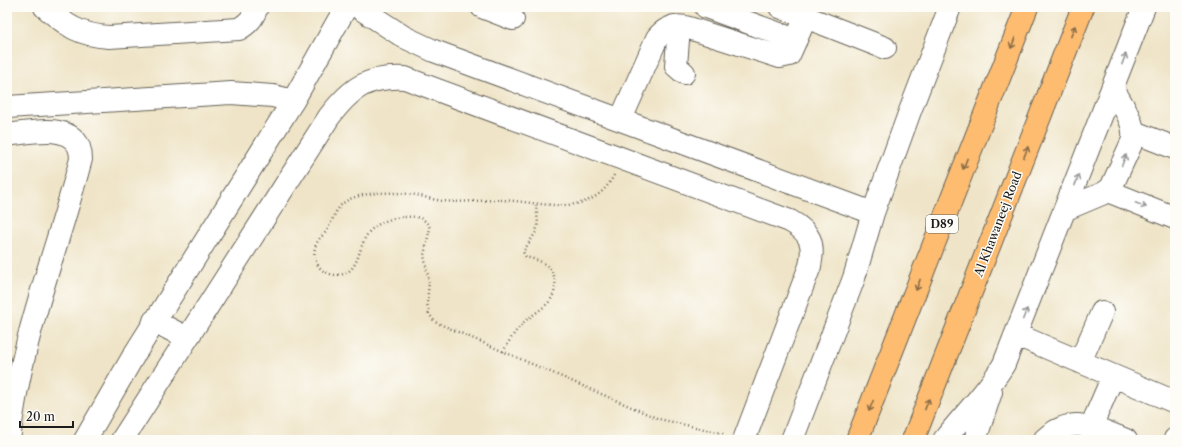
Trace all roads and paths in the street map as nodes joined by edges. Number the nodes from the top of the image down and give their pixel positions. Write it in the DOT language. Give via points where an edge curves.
graph roads {
  1 [pos="45,7"];
  2 [pos="257,7"];
  3 [pos="346,7"];
  4 [pos="358,7"];
  5 [pos="482,7"];
  6 [pos="706,7"];
  7 [pos="780,7"];
  8 [pos="949,7"];
  9 [pos="1027,7"];
  10 [pos="1083,7"];
  11 [pos="1144,7"];
  12 [pos="820,16"];
  13 [pos="513,20"];
  14 [pos="674,26"];
  15 [pos="796,40"];
  16 [pos="885,48"];
  17 [pos="684,73"];
  18 [pos="1112,88"];
  19 [pos="293,101"];
  20 [pos="7,107"];
  21 [pos="621,119"];
  22 [pos="1134,132"];
  23 [pos="7,135"];
  24 [pos="1175,148"];
  25 [pos="623,160"];
  26 [pos="1108,191"];
  27 [pos="536,205"];
  28 [pos="1066,209"];
  29 [pos="874,213"];
  30 [pos="1175,218"];
  31 [pos="1102,312"];
  32 [pos="154,321"];
  33 [pos="1017,335"];
  34 [pos="187,338"];
  35 [pos="503,352"];
  36 [pos="1080,362"];
  37 [pos="1113,376"];
  38 [pos="993,383"];
  39 [pos="11,396"];
  40 [pos="1175,402"];
  41 [pos="1091,427"];
  42 [pos="127,438"];
  43 [pos="9,440"];
  44 [pos="85,440"];
  45 [pos="744,440"];
  46 [pos="792,440"];
  47 [pos="857,440"];
  48 [pos="913,440"];
  49 [pos="944,440"];
  50 [pos="975,440"];
  51 [pos="1045,440"];
  52 [pos="1126,440"];
  1 -- 2 [label="street" via="64,24 79,32 109,37 239,29 248,24"];
  3 -- 19 [label="street"];
  4 -- 21 [label="street" via="404,37 434,51"];
  5 -- 13 [label="street"];
  6 -- 15 [label="street"];
  7 -- 12 [label="street"];
  8 -- 29 [label="street"];
  9 -- 47 [label="highway, D89, one-way"];
  48 -- 10 [label="highway, Al Khawaneej Road, one-way"];
  18 -- 11 [label="street, one-way"];
  12 -- 15 [label="street"];
  12 -- 16 [label="street"];
  14 -- 15 [label="street" via="689,28 780,57 789,55"];
  14 -- 17 [label="street" via="678,40 676,66"];
  14 -- 21 [label="street" via="657,38"];
  18 -- 22 [label="street"];
  28 -- 18 [label="street, one-way"];
  19 -- 20 [label="street" via="266,95 231,93"];
  19 -- 32 [label="street"];
  21 -- 29 [label="street"];
  22 -- 24 [label="street"];
  26 -- 22 [label="street, one-way" via="1116,180"];
  23 -- 39 [label="street" via="60,131 71,137 79,146 82,159"];
  25 -- 27 [label="path" via="610,184 593,200 575,204"];
  25 -- 34 [label="street" via="405,78 370,81 354,90 329,117"];
  25 -- 45 [label="street" via="790,221 802,228 810,239 813,252 810,266"];
  26 -- 28 [label="street"];
  26 -- 30 [label="street, one-way"];
  27 -- 35 [label="path" via="536,232 523,252 526,258 539,260 546,265 555,280 555,289 547,304 521,325"];
  27 -- 35 [label="path" via="501,200 443,201 404,194 358,197 344,202 338,208 315,246 314,254 321,268 328,273 344,274 356,264 362,244 368,233 377,225 402,217 422,219 430,228 424,255 429,282 429,314 435,322 445,328"];
  33 -- 28 [label="street, one-way"];
  29 -- 46 [label="street" via="854,278"];
  31 -- 36 [label="street"];
  32 -- 34 [label="street"];
  32 -- 44 [label="street"];
  33 -- 36 [label="street"];
  33 -- 38 [label="street"];
  34 -- 42 [label="street"];
  35 -- 45 [label="path" via="660,419"];
  36 -- 37 [label="street"];
  37 -- 40 [label="street"];
  37 -- 41 [label="street"];
  38 -- 49 [label="street"];
  38 -- 50 [label="street"];
  39 -- 43 [label="street"];
  41 -- 51 [label="street" via="1061,427"];
  41 -- 52 [label="street"];
}
